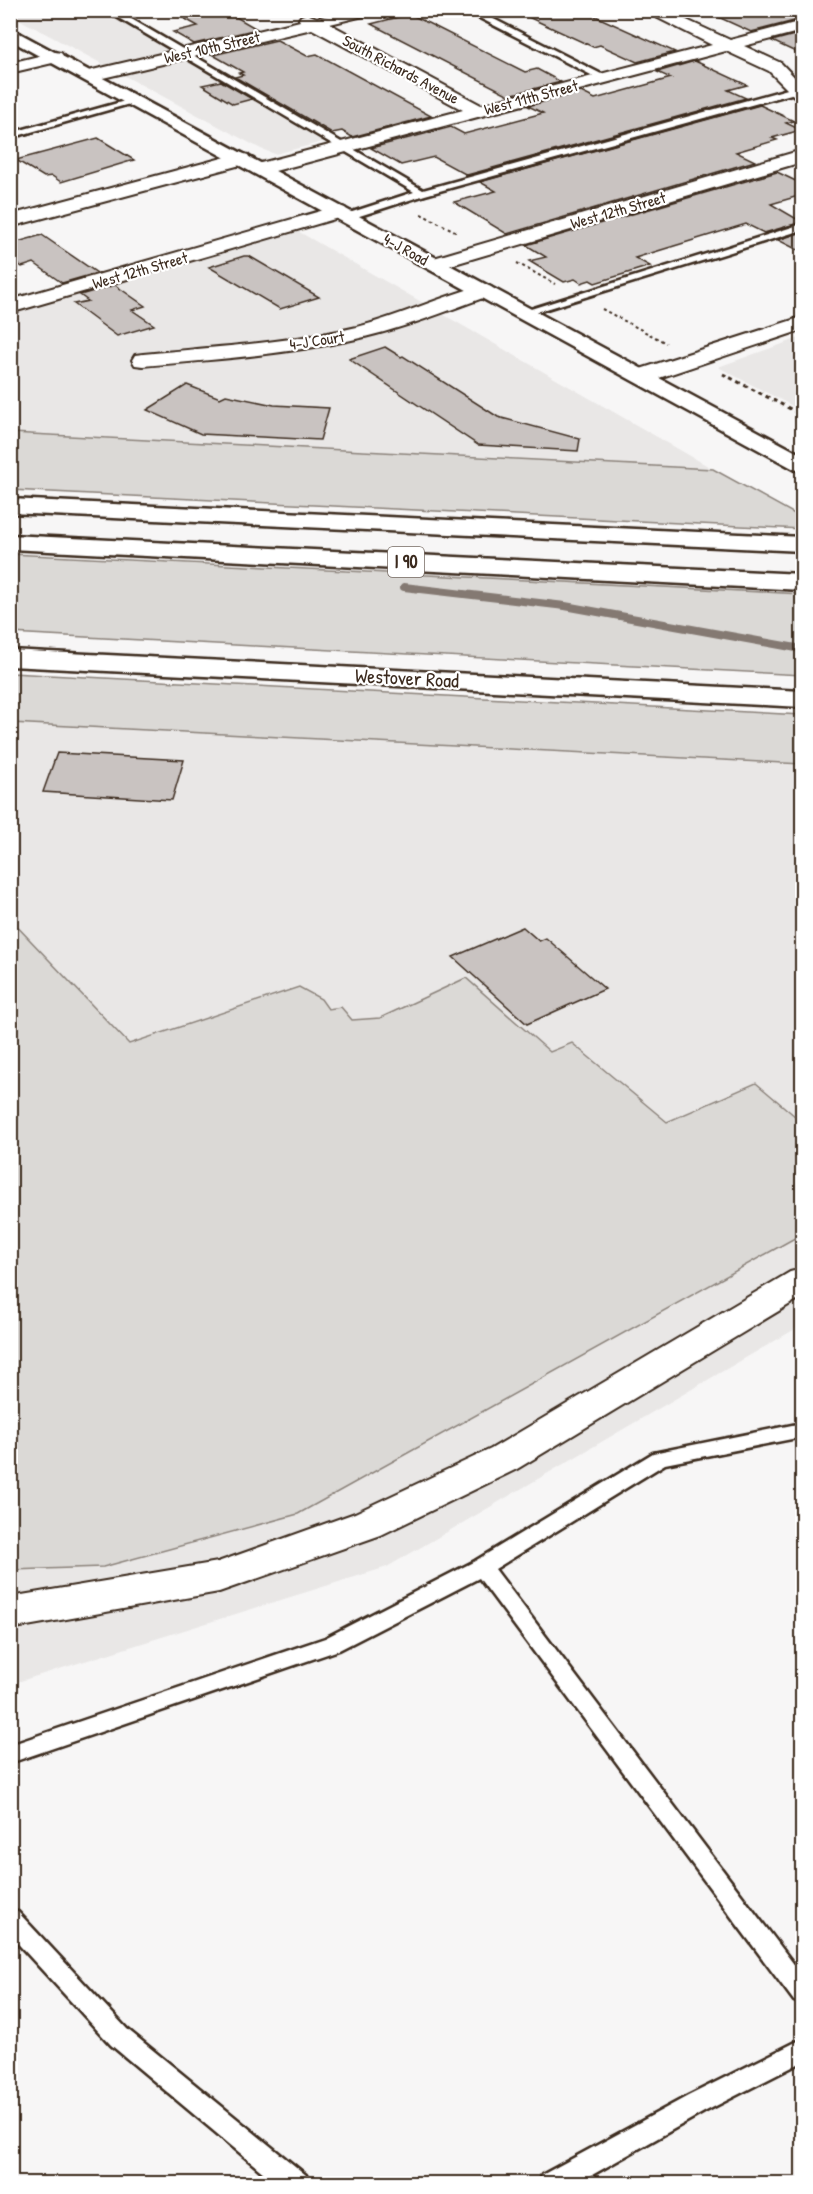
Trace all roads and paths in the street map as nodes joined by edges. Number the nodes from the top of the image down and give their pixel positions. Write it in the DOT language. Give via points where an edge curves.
graph roads {
  1 [pos="109,10"];
  2 [pos="291,10"];
  3 [pos="370,10"];
  4 [pos="468,10"];
  5 [pos="650,10"];
  6 [pos="316,23"];
  7 [pos="802,26"];
  8 [pos="10,33"];
  9 [pos="728,46"];
  10 [pos="183,54"];
  11 [pos="55,57"];
  12 [pos="10,69"];
  13 [pos="90,76"];
  14 [pos="604,78"];
  15 [pos="801,91"];
  16 [pos="135,101"];
  17 [pos="478,111"];
  18 [pos="12,136"];
  19 [pos="345,147"];
  20 [pos="802,156"];
  21 [pos="241,159"];
  22 [pos="260,170"];
  23 [pos="422,193"];
  24 [pos="413,209"];
  25 [pos="342,215"];
  26 [pos="10,221"];
  27 [pos="802,227"];
  28 [pos="464,236"];
  29 [pos="511,260"];
  30 [pos="434,264"];
  31 [pos="561,287"];
  32 [pos="484,291"];
  33 [pos="10,307"];
  34 [pos="602,309"];
  35 [pos="523,313"];
  36 [pos="802,323"];
  37 [pos="671,346"];
  38 [pos="143,360"];
  39 [pos="721,373"];
  40 [pos="642,376"];
  41 [pos="802,415"];
  42 [pos="802,464"];
  43 [pos="10,506"];
  44 [pos="10,542"];
  45 [pos="802,544"];
  46 [pos="802,582"];
  47 [pos="10,658"];
  48 [pos="802,699"];
  49 [pos="802,1281"];
  50 [pos="802,1430"];
  51 [pos="482,1567"];
  52 [pos="10,1612"];
  53 [pos="10,1754"];
  54 [pos="10,1919"];
  55 [pos="802,1993"];
  56 [pos="802,2050"];
  57 [pos="297,2184"];
  58 [pos="551,2184"];
  1 -- 10 [label="lane"];
  2 -- 6 [label="street, South Richards Avenue"];
  3 -- 6 [label="street, West 10th Street"];
  4 -- 14 [label="lane"];
  5 -- 9 [label="street"];
  6 -- 10 [label="street, West 10th Street"];
  6 -- 17 [label="street, South Richards Avenue"];
  7 -- 9 [label="street, West 11th Street"];
  8 -- 11 [label="main road, 4-J Road"];
  9 -- 14 [label="street, West 11th Street"];
  9 -- 15 [label="street" via="775,67"];
  10 -- 13 [label="street, West 10th Street"];
  10 -- 19 [label="lane"];
  11 -- 12 [label="street"];
  11 -- 13 [label="main road, 4-J Road"];
  13 -- 16 [label="main road, 4-J Road"];
  14 -- 17 [label="street, West 11th Street"];
  15 -- 23 [label="lane"];
  16 -- 18 [label="lane"];
  16 -- 21 [label="main road, 4-J Road"];
  17 -- 19 [label="street, West 11th Street"];
  19 -- 22 [label="street, West 11th Street"];
  19 -- 23 [label="lane"];
  20 -- 30 [label="street, West 12th Street"];
  21 -- 22 [label="main road, 4-J Road"];
  21 -- 26 [label="street"];
  22 -- 25 [label="main road, 4-J Road"];
  23 -- 25 [label="lane"];
  24 -- 28 [label="path"];
  25 -- 30 [label="main road, 4-J Road"];
  25 -- 33 [label="street, West 12th Street"];
  27 -- 35 [label="lane"];
  29 -- 31 [label="path"];
  30 -- 32 [label="main road, 4-J Road"];
  32 -- 35 [label="main road, 4-J Road"];
  32 -- 38 [label="street, 4-J Court" via="399,322 350,334 297,344"];
  34 -- 37 [label="path"];
  35 -- 40 [label="main road, 4-J Road"];
  36 -- 40 [label="street"];
  39 -- 41 [label="path"];
  40 -- 42 [label="main road, 4-J Road"];
  43 -- 45 [label="main road, I 90"];
  44 -- 46 [label="main road, I 90"];
  47 -- 48 [label="main road, Westover Road"];
  49 -- 52 [label="street" via="504,1459 368,1524 219,1577"];
  50 -- 51 [label="lane" via="660,1458"];
  51 -- 53 [label="lane" via="333,1644"];
  51 -- 55 [label="lane"];
  54 -- 57 [label="lane" via="119,2037"];
  56 -- 58 [label="lane"];
}
